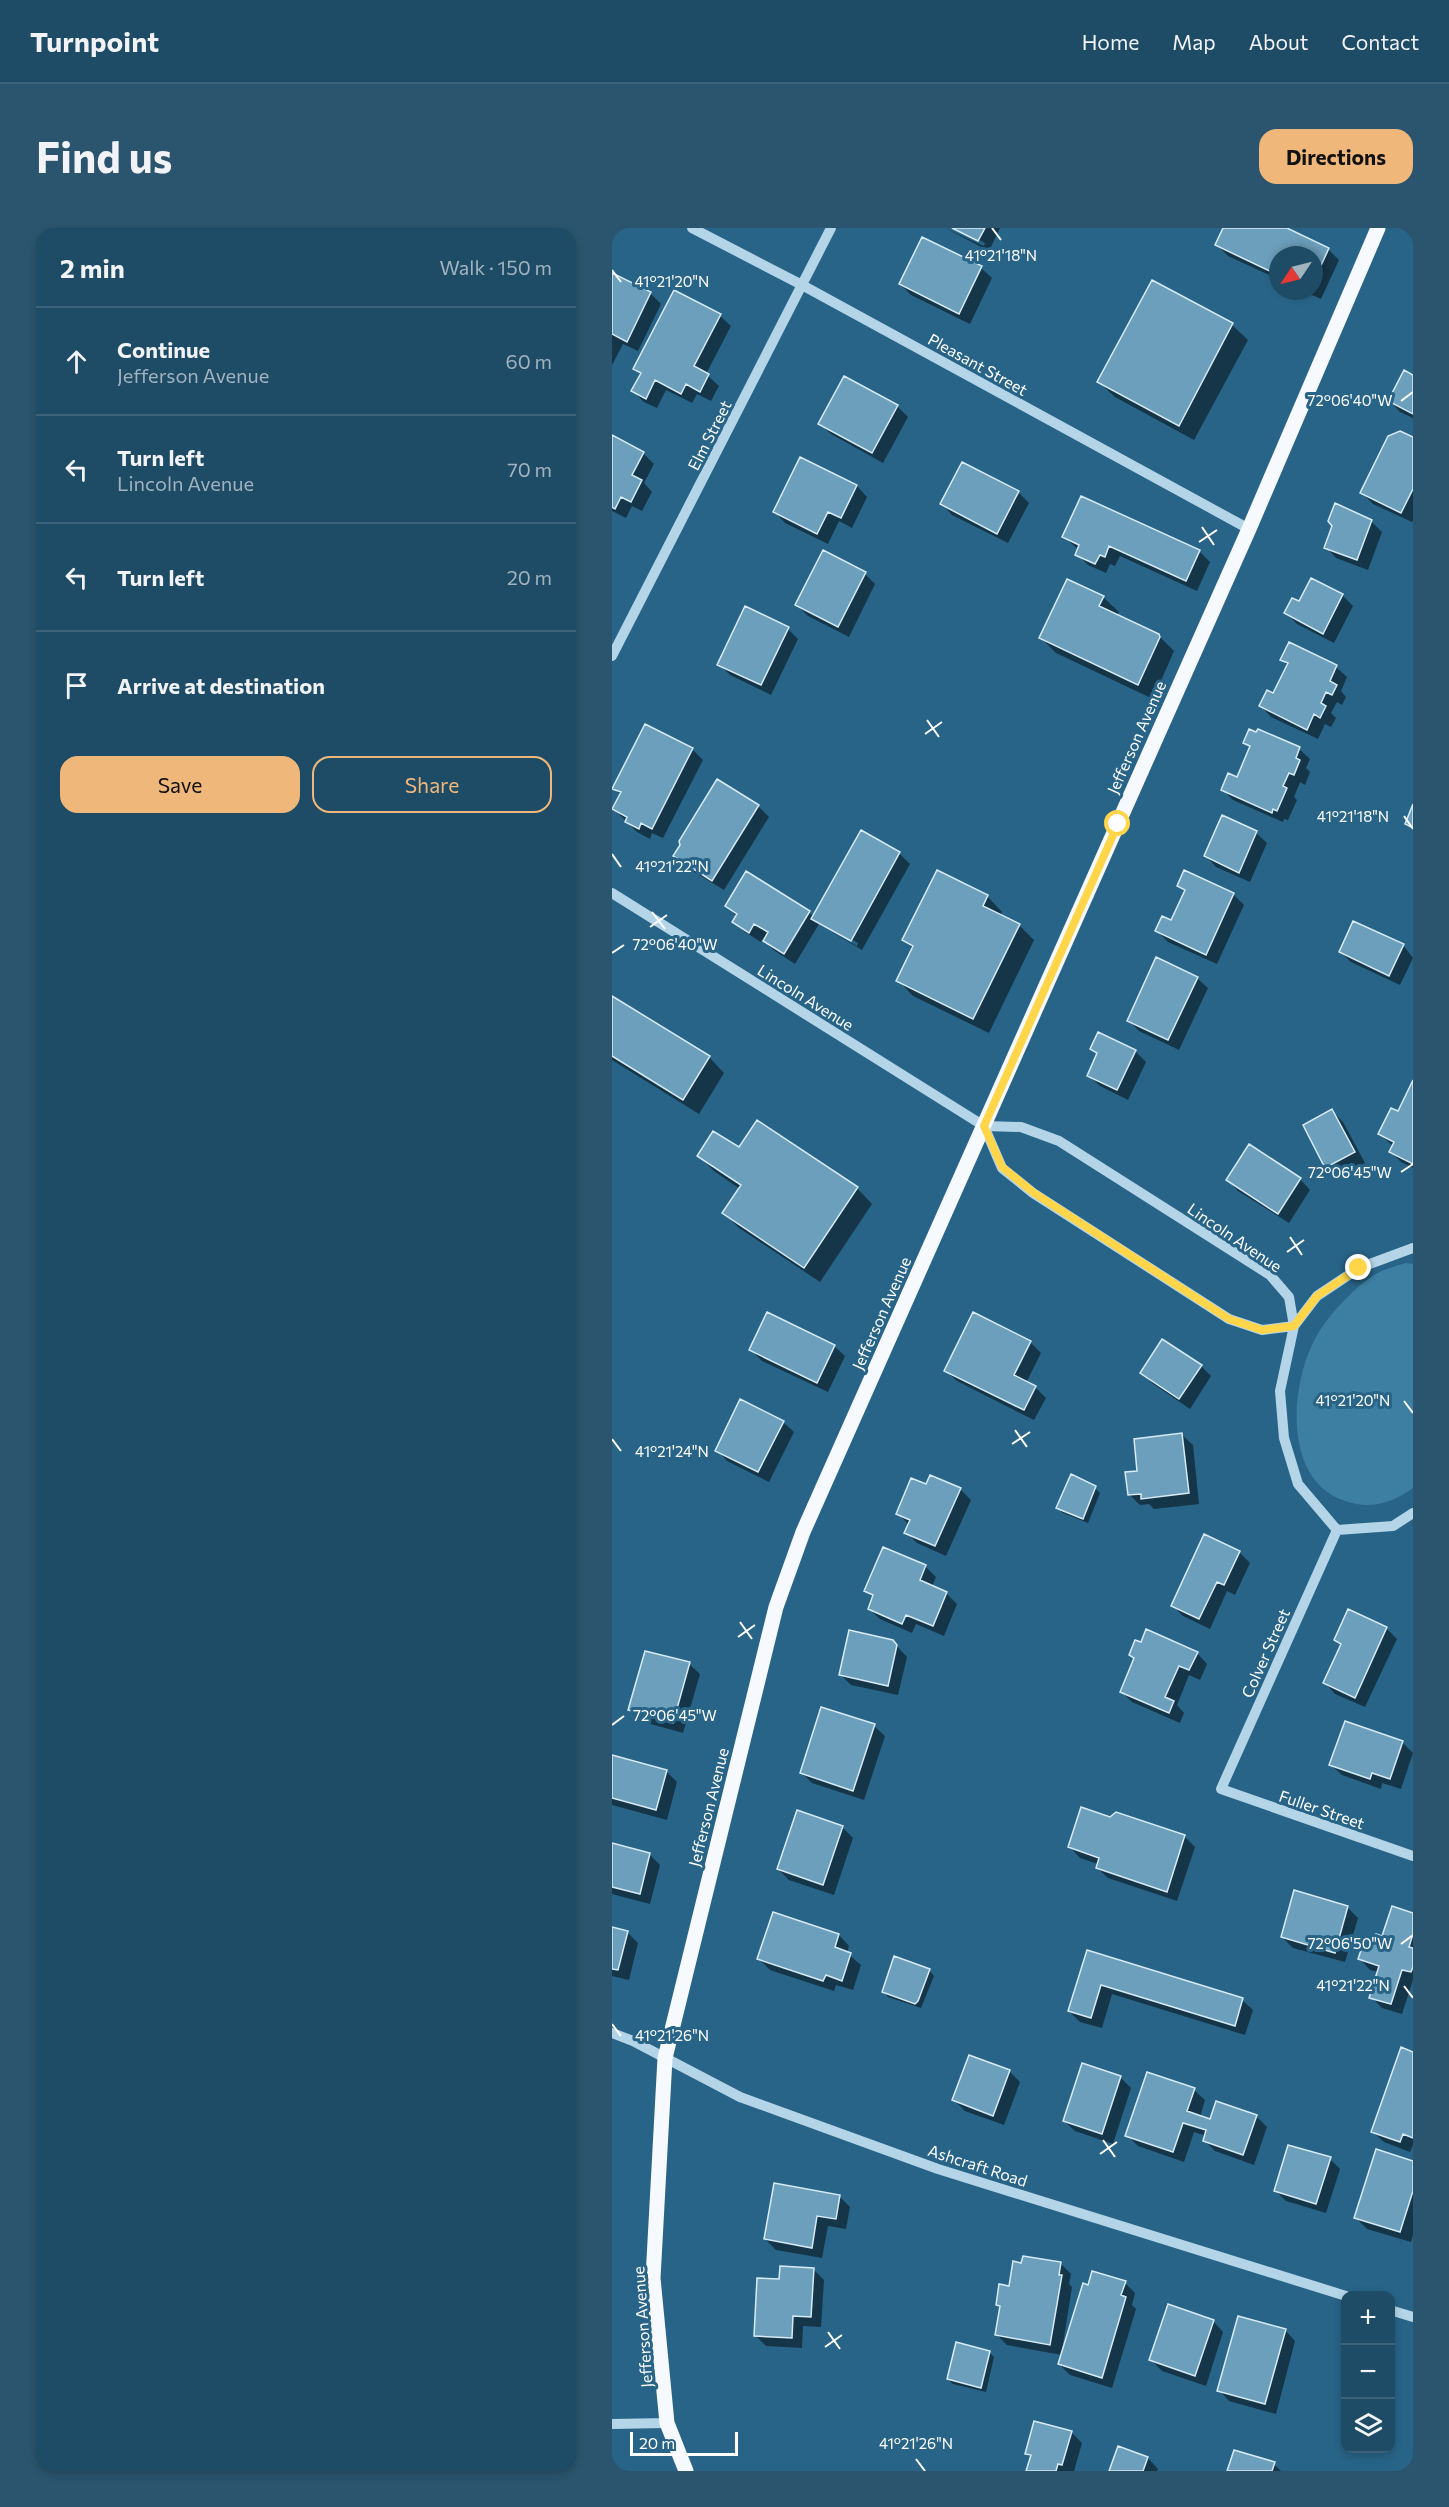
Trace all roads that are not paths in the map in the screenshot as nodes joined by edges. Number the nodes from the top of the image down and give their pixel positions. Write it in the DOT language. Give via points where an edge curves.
graph roads {
  1 [pos="692,228"];
  2 [pos="831,228"];
  3 [pos="1378,228"];
  4 [pos="802,285"];
  5 [pos="1249,529"];
  6 [pos="612,656"];
  7 [pos="612,893"];
  8 [pos="984,1126"];
  9 [pos="1413,1248"];
  10 [pos="1294,1326"];
  11 [pos="1413,1513"];
  12 [pos="1336,1530"];
  13 [pos="1221,1789"];
  14 [pos="1413,1856"];
  15 [pos="612,2033"];
  16 [pos="664,2058"];
  17 [pos="1341,2294"];
  18 [pos="1395,2312"];
  19 [pos="1413,2317"];
  20 [pos="667,2423"];
  21 [pos="612,2424"];
  22 [pos="686,2471"];
  1 -- 4 [label="street, Pleasant Street"];
  2 -- 4 [label="street, Elm Street"];
  3 -- 5 [label="main road, Jefferson Avenue"];
  4 -- 5 [label="street, Pleasant Street"];
  4 -- 6 [label="street, Elm Street"];
  5 -- 8 [label="main road, Jefferson Avenue"];
  7 -- 8 [label="street, Lincoln Avenue"];
  8 -- 10 [label="street" via="1002,1167 1034,1193 1229,1319 1262,1330"];
  8 -- 10 [label="street, Lincoln Avenue" via="1021,1127 1059,1141 1270,1275 1289,1297"];
  8 -- 16 [label="main road, Jefferson Avenue" via="803,1532 776,1607"];
  9 -- 10 [label="street" via="1359,1268 1317,1296"];
  10 -- 12 [label="street" via="1280,1391 1284,1438 1298,1484"];
  11 -- 12 [label="street" via="1393,1526"];
  12 -- 13 [label="street, Colver Street"];
  13 -- 14 [label="street, Fuller Street"];
  15 -- 16 [label="street, Ashcraft Road"];
  16 -- 17 [label="street, Ashcraft Road" via="740,2097 938,2169"];
  16 -- 20 [label="main road, Jefferson Avenue" via="653,2278"];
  18 -- 19 [label="street"];
  20 -- 21 [label="street"];
  20 -- 22 [label="main road, Jefferson Avenue"];
}
